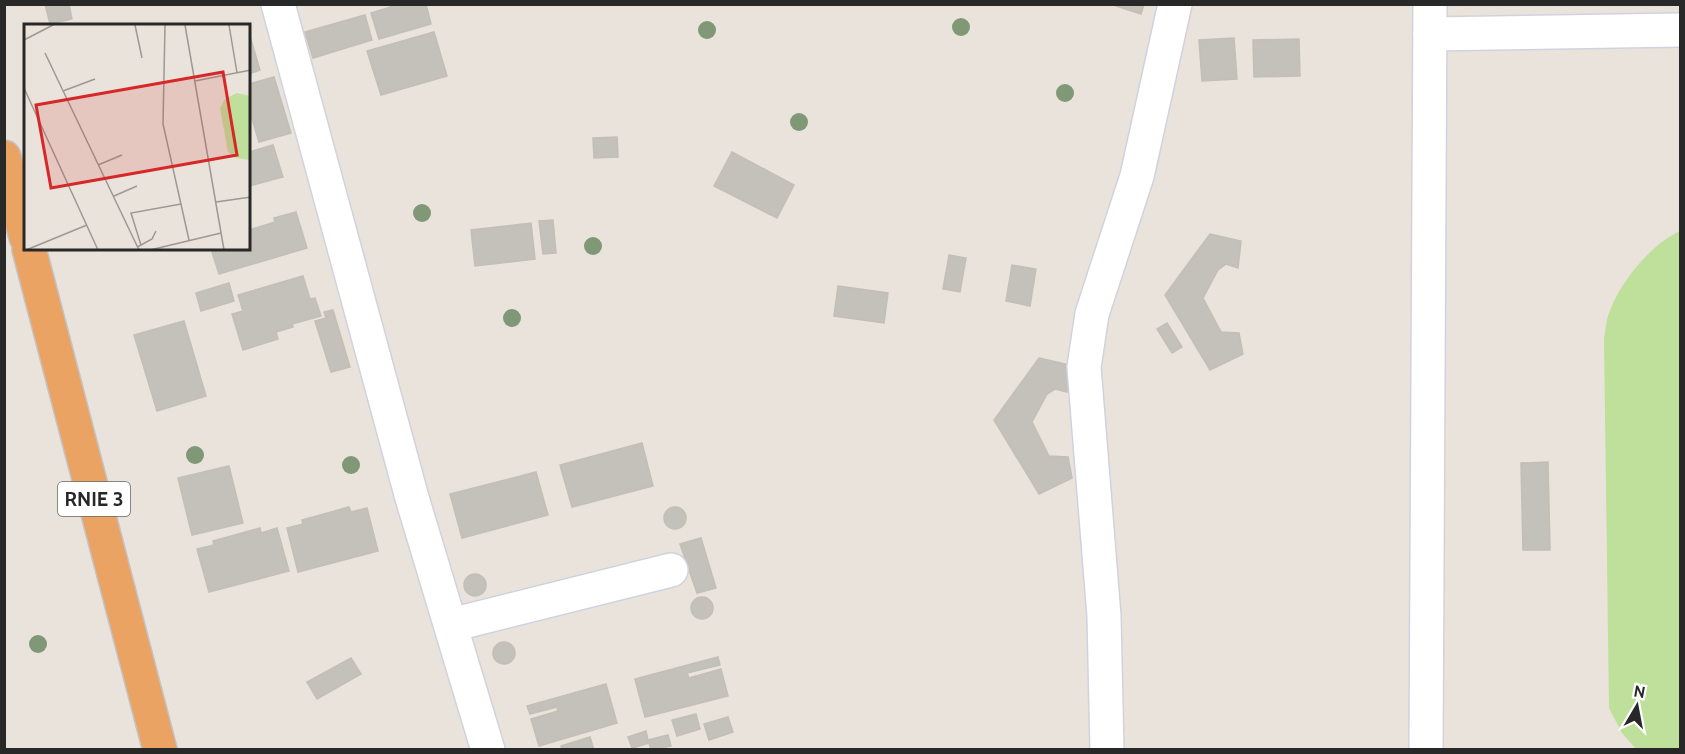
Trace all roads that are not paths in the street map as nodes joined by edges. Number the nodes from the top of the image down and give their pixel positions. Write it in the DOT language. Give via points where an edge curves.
graph roads {
  1 [pos="278,4"];
  2 [pos="1175,4"];
  3 [pos="1430,20"];
  4 [pos="1680,30"];
  5 [pos="4,157"];
  6 [pos="24,230"];
  7 [pos="29,250"];
  8 [pos="671,570"];
  9 [pos="451,625"];
  10 [pos="160,750"];
  11 [pos="488,750"];
  12 [pos="1107,750"];
  13 [pos="1426,750"];
  1 -- 9 [label="street" via="412,498"];
  2 -- 12 [label="street" via="1137,176 1092,314 1084,367 1104,616"];
  3 -- 4 [label="street"];
  3 -- 13 [label="street"];
  5 -- 6 [label="highway"];
  7 -- 10 [label="highway, RNIE 3"];
  8 -- 9 [label="street"];
  9 -- 11 [label="street"];
}
